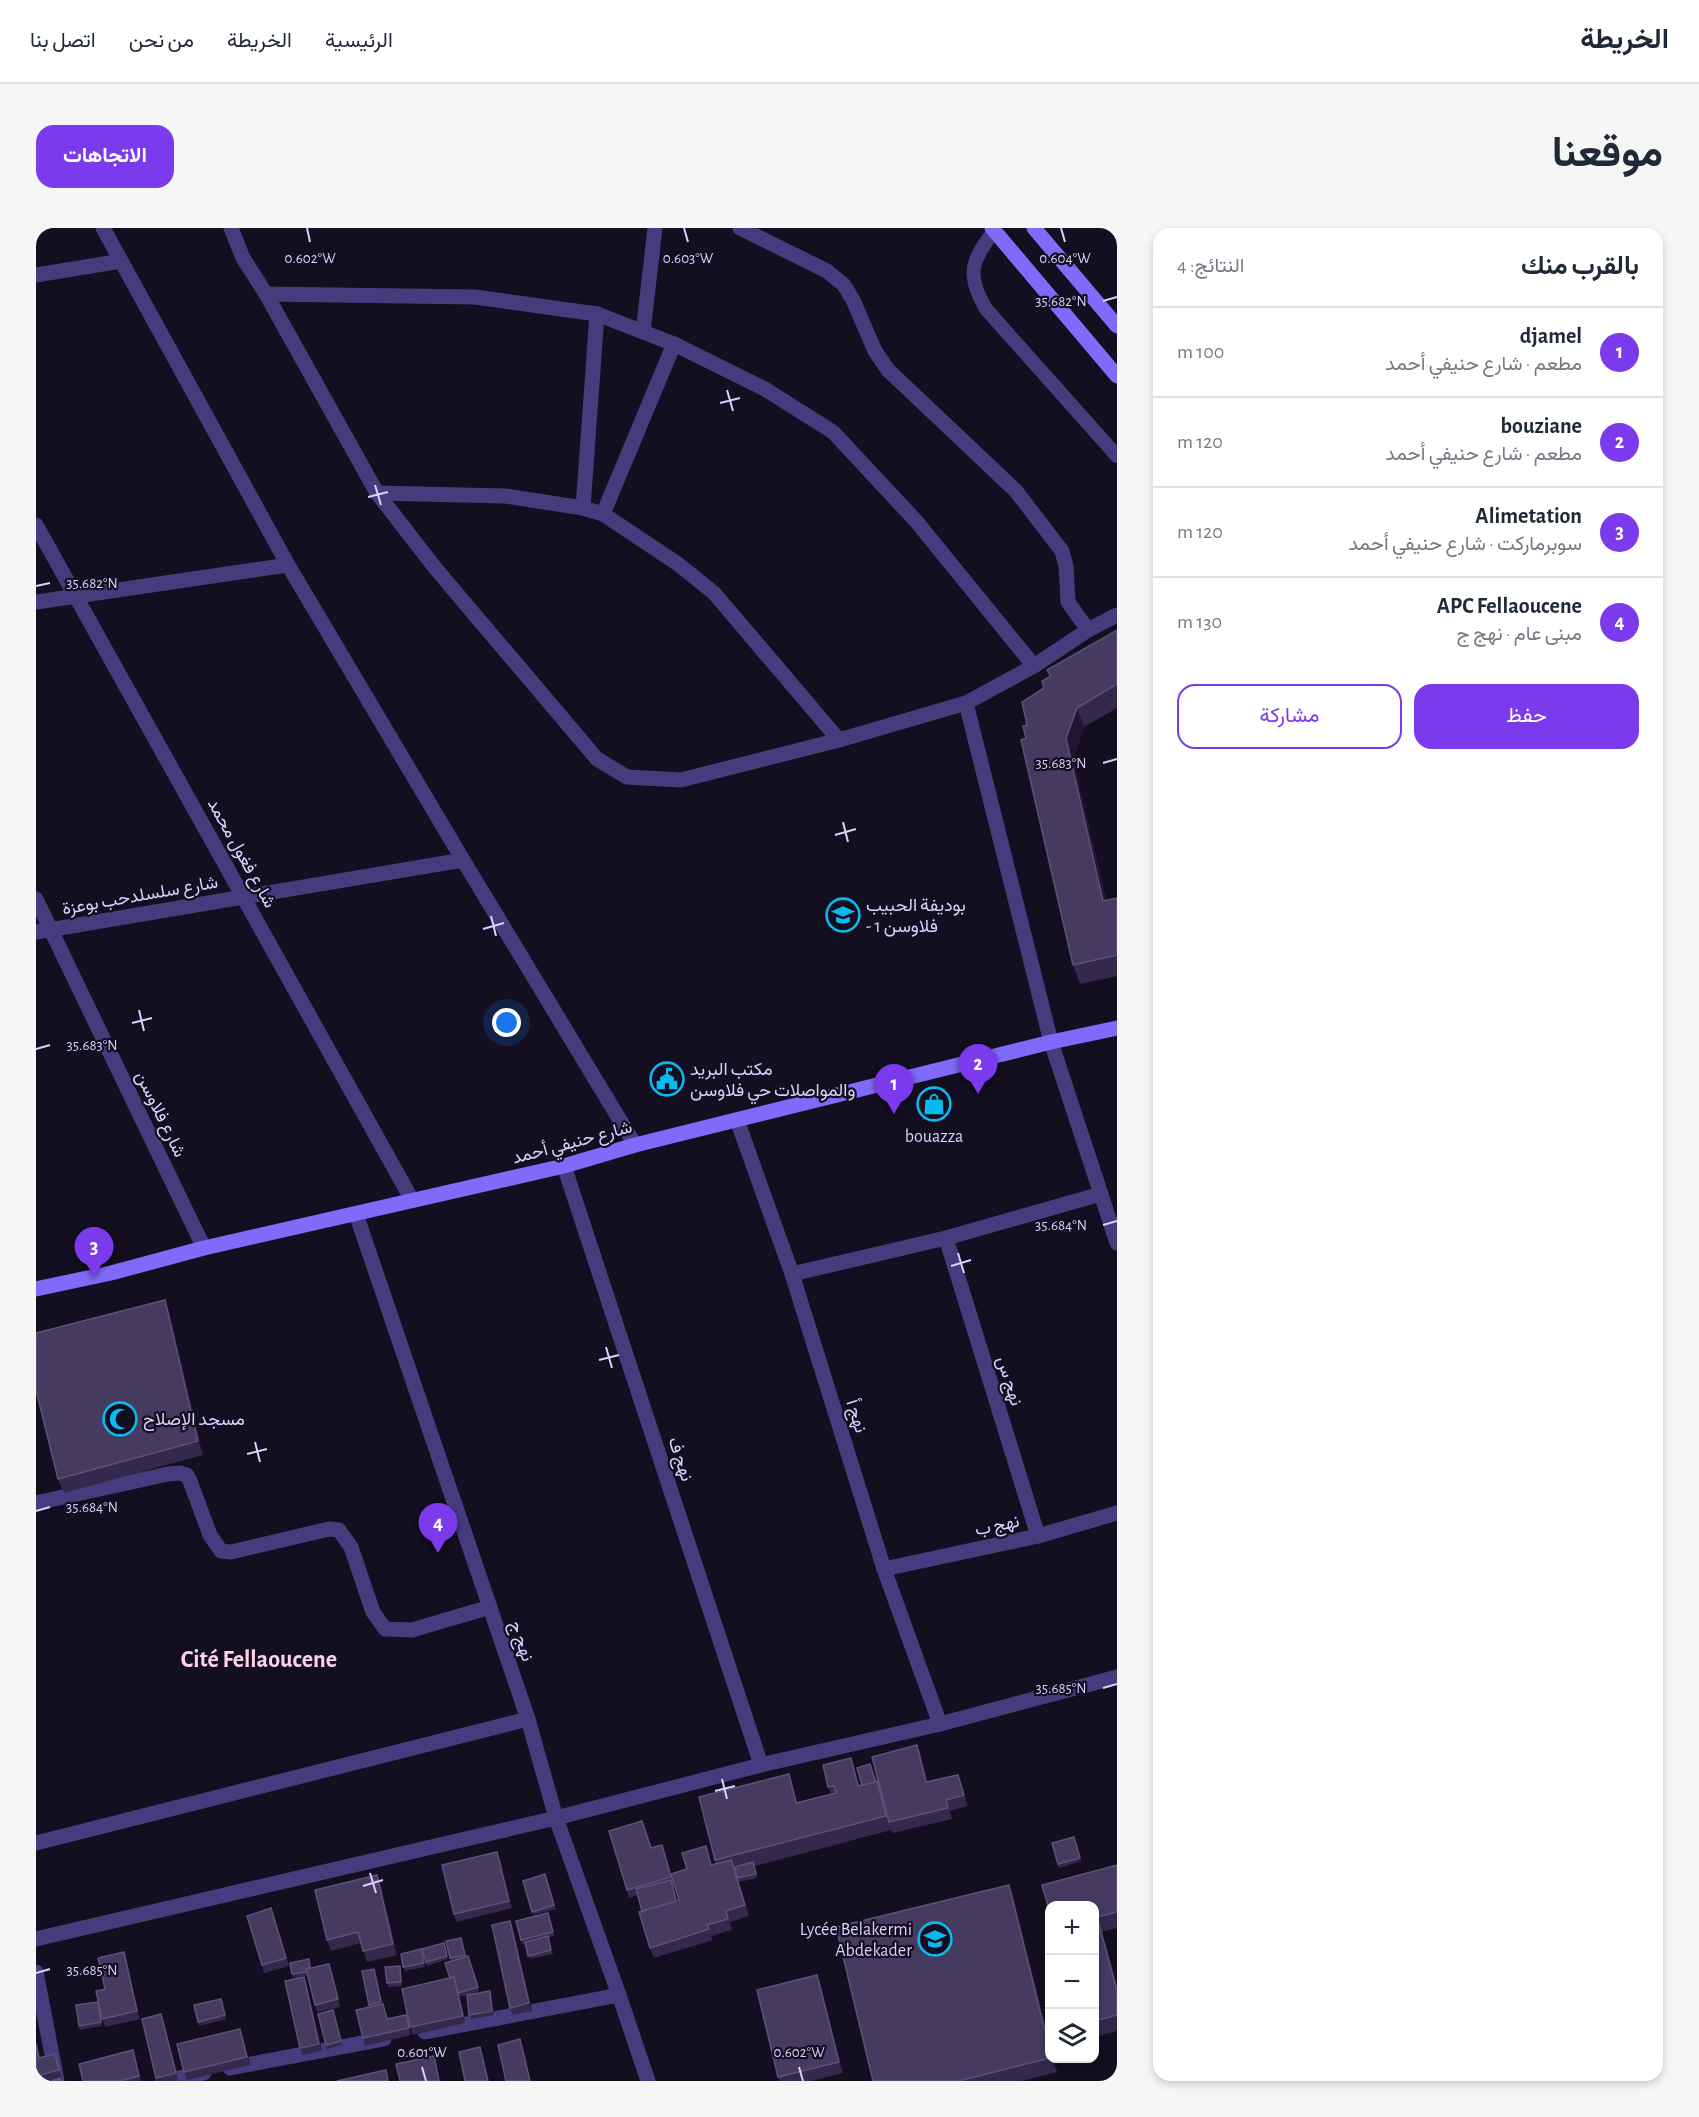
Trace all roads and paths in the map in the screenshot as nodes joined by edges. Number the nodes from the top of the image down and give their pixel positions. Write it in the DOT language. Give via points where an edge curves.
graph roads {
  1 [pos="103,228"];
  2 [pos="231,228"];
  3 [pos="655,228"];
  4 [pos="740,228"];
  5 [pos="1034,228"];
  6 [pos="993,229"];
  7 [pos="121,261"];
  8 [pos="36,275"];
  9 [pos="266,294"];
  10 [pos="597,315"];
  11 [pos="1117,326"];
  12 [pos="643,332"];
  13 [pos="674,344"];
  14 [pos="1117,375"];
  15 [pos="1117,456"];
  16 [pos="377,493"];
  17 [pos="583,508"];
  18 [pos="603,514"];
  19 [pos="36,525"];
  20 [pos="288,565"];
  21 [pos="75,597"];
  22 [pos="36,602"];
  23 [pos="1117,615"];
  24 [pos="1088,630"];
  25 [pos="1034,666"];
  26 [pos="966,704"];
  27 [pos="839,740"];
  28 [pos="463,860"];
  29 [pos="244,897"];
  30 [pos="36,899"];
  31 [pos="52,929"];
  32 [pos="36,932"];
  33 [pos="1117,1028"];
  34 [pos="1050,1042"];
  35 [pos="736,1120"];
  36 [pos="635,1145"];
  37 [pos="564,1166"];
  38 [pos="1101,1194"];
  39 [pos="412,1200"];
  40 [pos="356,1214"];
  41 [pos="946,1238"];
  42 [pos="1117,1243"];
  43 [pos="204,1248"];
  44 [pos="792,1274"];
  45 [pos="36,1290"];
  46 [pos="36,1503"];
  47 [pos="1117,1513"];
  48 [pos="1038,1536"];
  49 [pos="884,1569"];
  50 [pos="490,1607"];
  51 [pos="1117,1677"];
  52 [pos="528,1719"];
  53 [pos="940,1724"];
  54 [pos="761,1765"];
  55 [pos="556,1818"];
  56 [pos="36,1843"];
  57 [pos="36,1939"];
  58 [pos="36,1972"];
  59 [pos="619,1995"];
  60 [pos="57,2081"];
  61 [pos="163,2081"];
  62 [pos="648,2081"];
  1 -- 7 [label="street"];
  2 -- 9 [label="street" via="243,258"];
  3 -- 12 [label="street"];
  4 -- 24 [label="street" via="826,271 844,285 888,370 1016,491 1062,551 1068,602"];
  5 -- 11 [label="street"];
  6 -- 14 [label="street"];
  6 -- 15 [label="lane" via="977,253 975,290 986,309"];
  7 -- 8 [label="street"];
  7 -- 20 [label="street"];
  9 -- 10 [label="street" via="475,297"];
  9 -- 16 [label="street"];
  10 -- 12 [label="street"];
  10 -- 17 [label="street"];
  12 -- 13 [label="street"];
  13 -- 18 [label="street"];
  13 -- 25 [label="street" via="765,389 833,432 916,521"];
  16 -- 17 [label="street" via="505,496"];
  16 -- 27 [label="street" via="597,759 621,774 681,780"];
  17 -- 18 [label="street"];
  18 -- 27 [label="street" via="714,593"];
  19 -- 21 [label="street, شارع فغول محمد"];
  20 -- 21 [label="street"];
  20 -- 28 [label="street"];
  21 -- 22 [label="street"];
  21 -- 29 [label="street, شارع فغول محمد"];
  23 -- 24 [label="street"];
  24 -- 25 [label="street"];
  25 -- 26 [label="street"];
  26 -- 27 [label="street"];
  26 -- 34 [label="street"];
  28 -- 29 [label="street, شارع سلسلدحب بوعزة"];
  28 -- 36 [label="street"];
  29 -- 31 [label="street, شارع سلسلدحب بوعزة"];
  29 -- 39 [label="street, شارع فغول محمد"];
  30 -- 31 [label="street, شارع فلاوسن"];
  31 -- 32 [label="street, شارع سلسلدحب بوعزة"];
  31 -- 43 [label="street, شارع فلاوسن"];
  33 -- 34 [label="street, شارع حنيفي أحمد"];
  34 -- 35 [label="street, شارع حنيفي أحمد"];
  34 -- 38 [label="street"];
  35 -- 36 [label="street, شارع حنيفي أحمد"];
  35 -- 44 [label="street, نهج أ"];
  36 -- 37 [label="street, شارع حنيفي أحمد"];
  37 -- 39 [label="street, شارع حنيفي أحمد"];
  37 -- 54 [label="street, نهج ف"];
  38 -- 41 [label="street"];
  38 -- 42 [label="street"];
  39 -- 40 [label="street, شارع حنيفي أحمد"];
  40 -- 43 [label="street, شارع حنيفي أحمد"];
  40 -- 50 [label="street, نهج ج"];
  41 -- 44 [label="street"];
  41 -- 48 [label="street, نهج س"];
  43 -- 45 [label="street, شارع حنيفي أحمد"];
  44 -- 49 [label="street, نهج أ"];
  46 -- 50 [label="street" via="180,1473 187,1475 210,1536 221,1551 339,1530 351,1547 373,1612 385,1629 412,1630"];
  47 -- 48 [label="street, نهج ب"];
  48 -- 49 [label="street, نهج ب"];
  49 -- 53 [label="street, نهج أ"];
  50 -- 52 [label="street, نهج ج"];
  51 -- 53 [label="street"];
  52 -- 55 [label="street, نهج ج"];
  52 -- 56 [label="street"];
  53 -- 54 [label="street"];
  54 -- 55 [label="street"];
  55 -- 57 [label="street"];
  55 -- 59 [label="street, نهج ج"];
  58 -- 60 [label="street"];
  59 -- 61 [label="street"];
  59 -- 62 [label="street, نهج ج"];
}
